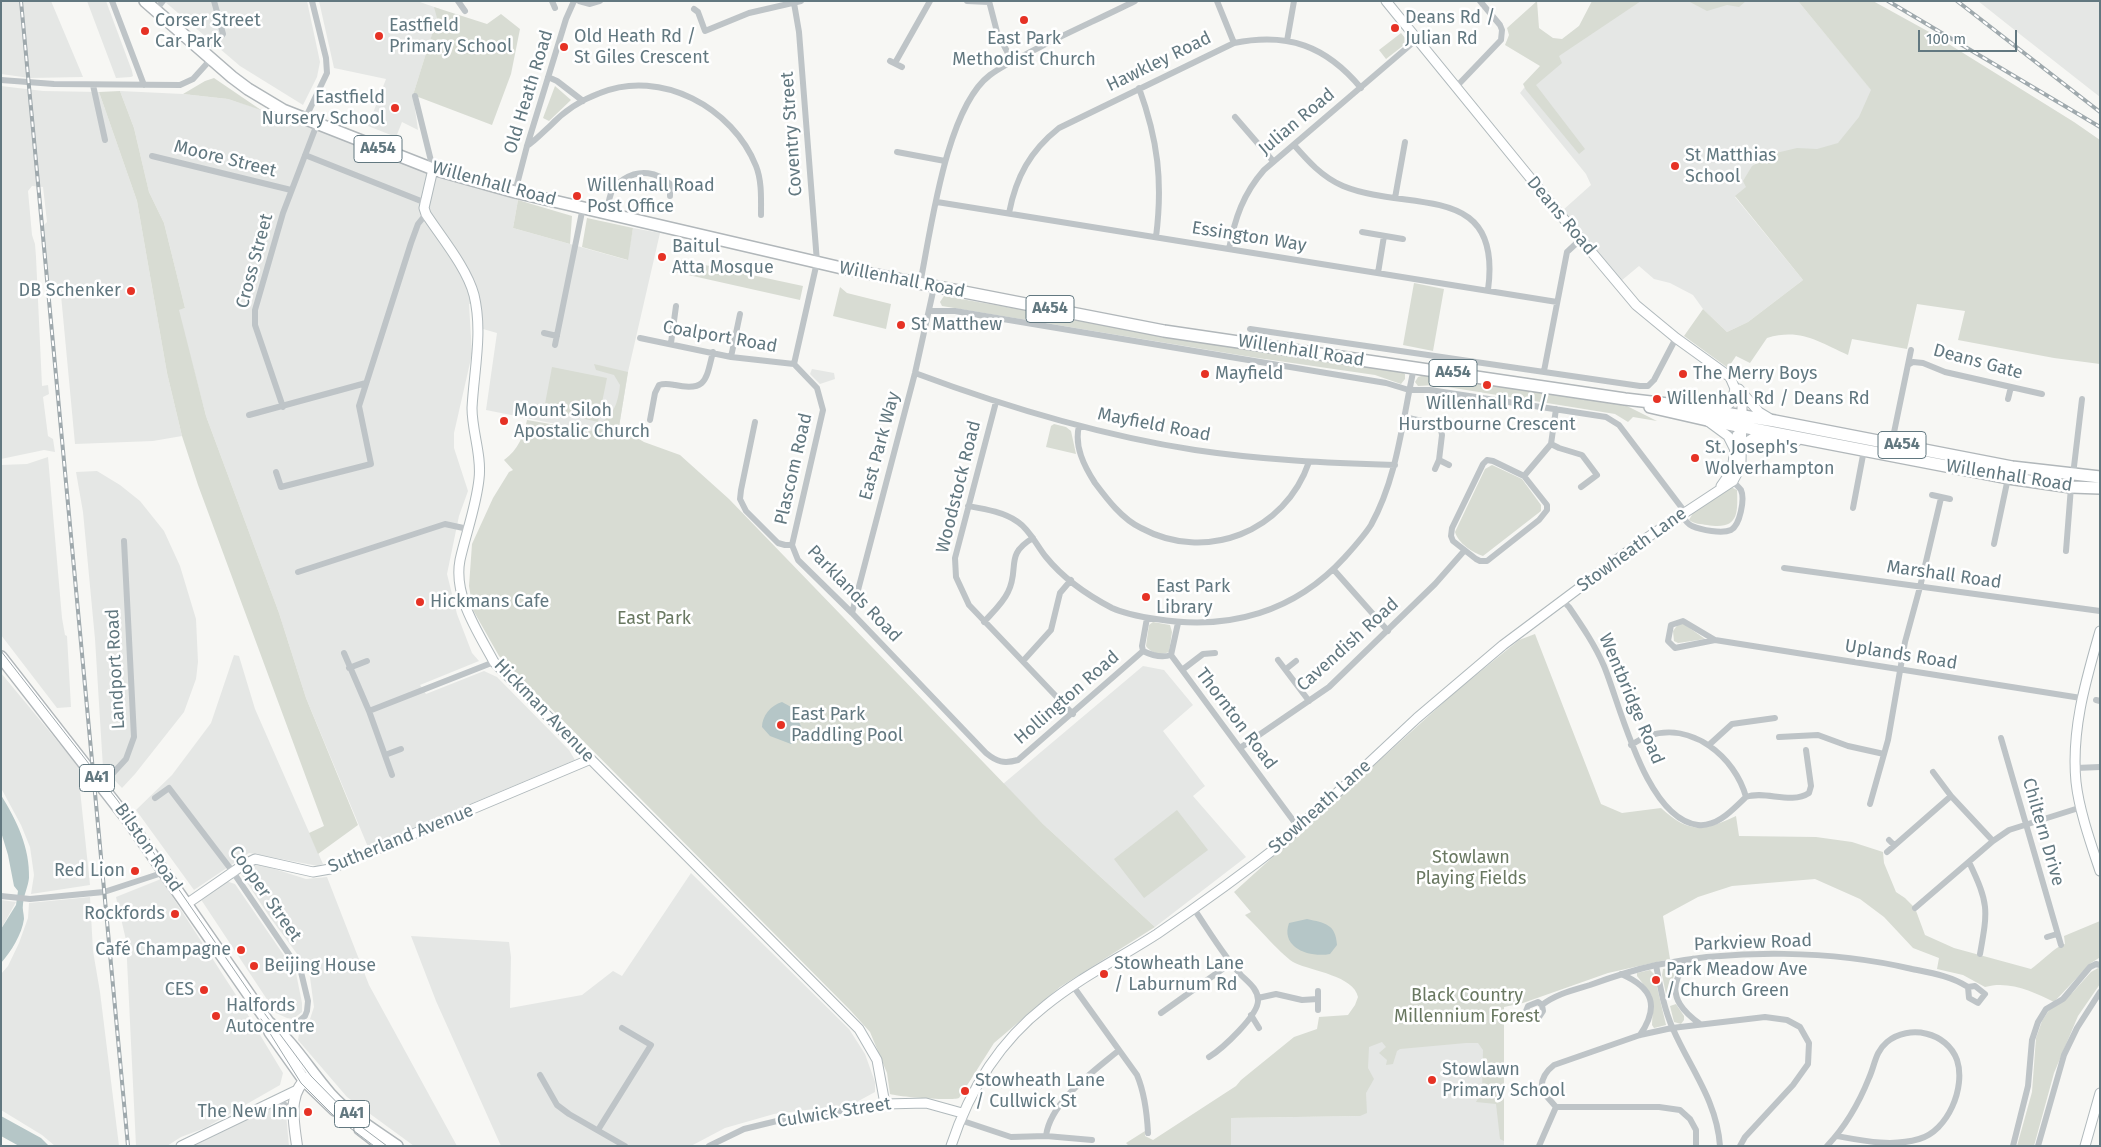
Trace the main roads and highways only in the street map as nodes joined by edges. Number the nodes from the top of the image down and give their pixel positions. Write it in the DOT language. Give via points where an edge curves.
graph roads {
  1 [pos="145,1"];
  2 [pos="159,5"];
  3 [pos="1741,421"];
  4 [pos="2100,476"];
  5 [pos="2100,488"];
  6 [pos="1,657"];
  7 [pos="268,1022"];
  8 [pos="309,1077"];
  9 [pos="297,1146"];
  10 [pos="382,1146"];
  11 [pos="397,1146"];
  1 -- 2 [label="highway, A454"];
  2 -- 3 [label="highway, Willenhall Road / A454" via="211,59 261,98 317,124 433,169 515,192 817,262 1164,331 1668,404"];
  3 -- 4 [label="highway, Willenhall Road / A454" via="1775,421 1965,459 2077,476"];
  3 -- 5 [label="highway, Willenhall Road / A454" via="1817,440 2008,478"];
  6 -- 7 [label="highway, Bilston Road / A41" via="102,784"];
  7 -- 8 [label="highway, Bilston Road / A41" via="283,1035"];
  7 -- 8 [label="highway, Bilston Road / A41" via="270,1032"];
  8 -- 9 [label="main road" via="295,1091"];
  8 -- 10 [label="highway, Bilston Road / A41" via="347,1120"];
  8 -- 11 [label="highway, Bilston Road / A41"];
}
